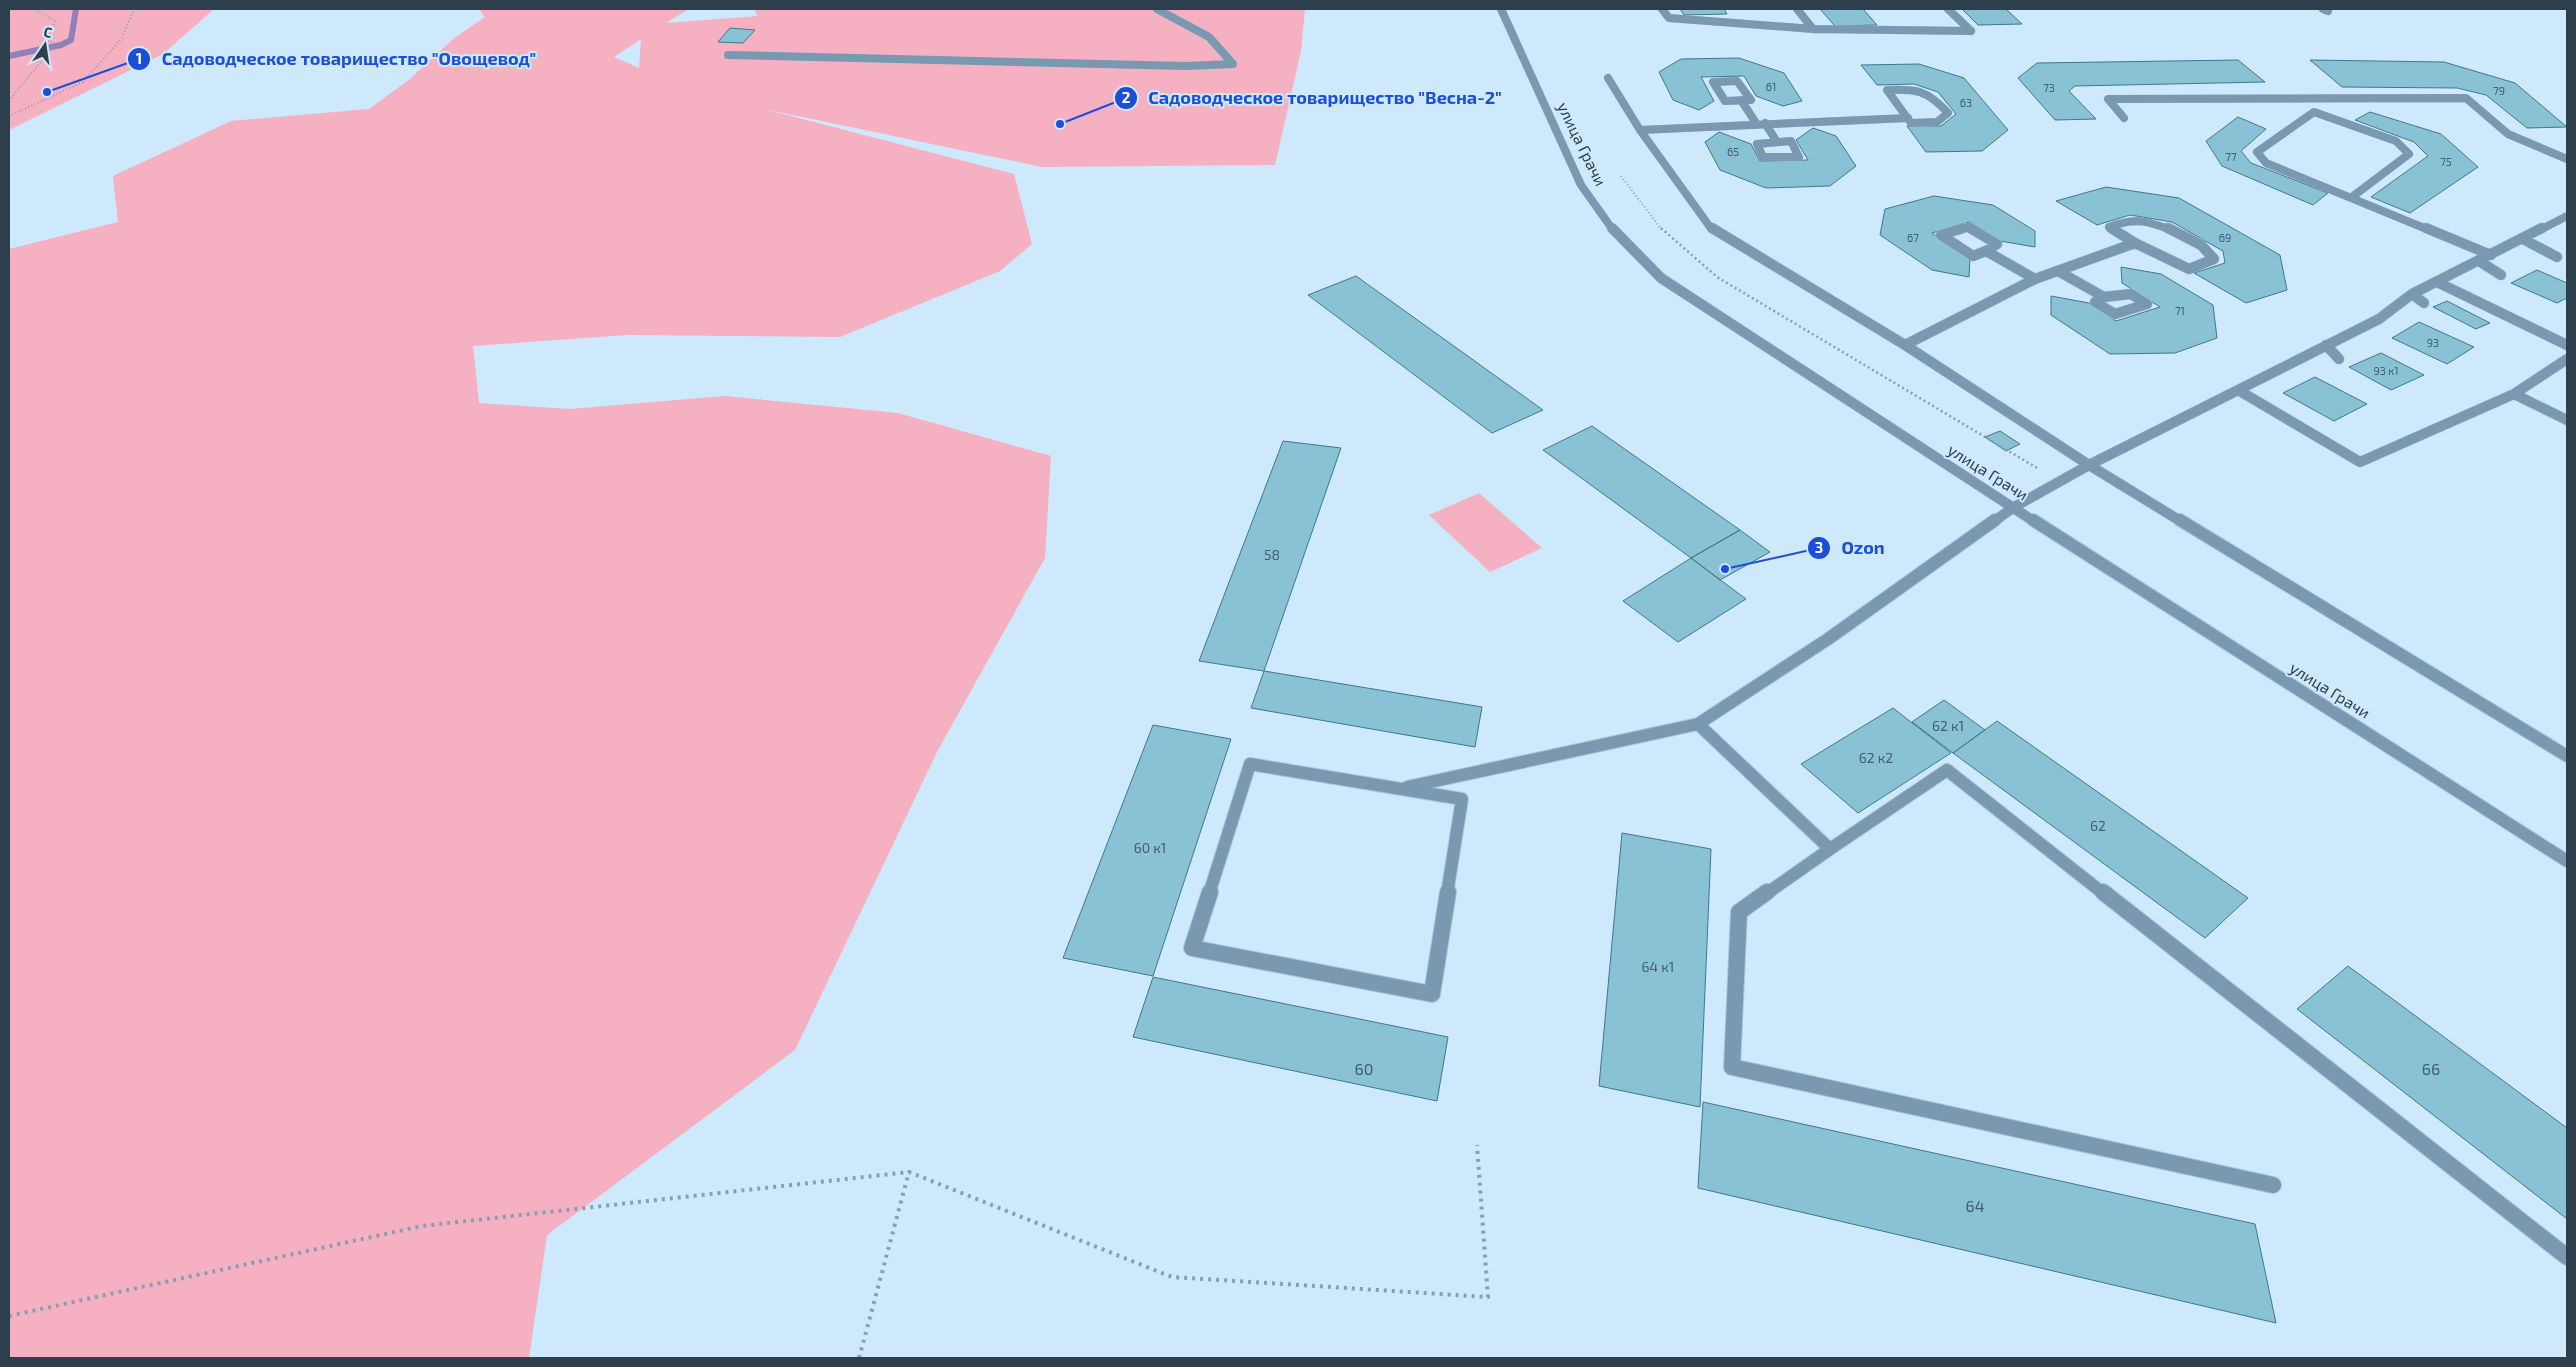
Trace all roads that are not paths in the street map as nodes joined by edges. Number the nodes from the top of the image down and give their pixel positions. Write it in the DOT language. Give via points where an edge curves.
graph roads {
  1 [pos="1157,9"];
  2 [pos="1501,9"];
  3 [pos="1662,9"];
  4 [pos="1797,9"];
  5 [pos="1948,9"];
  6 [pos="1813,28"];
  7 [pos="728,55"];
  8 [pos="1608,78"];
  9 [pos="2305,98"];
  10 [pos="1741,100"];
  11 [pos="2314,112"];
  12 [pos="1908,118"];
  13 [pos="2124,118"];
  14 [pos="1760,123"];
  15 [pos="1640,130"];
  16 [pos="1777,142"];
  17 [pos="2567,159"];
  18 [pos="2352,197"];
  19 [pos="2567,216"];
  20 [pos="2522,239"];
  21 [pos="2135,243"];
  22 [pos="1986,251"];
  23 [pos="2491,255"];
  24 [pos="2556,257"];
  25 [pos="2479,261"];
  26 [pos="2058,271"];
  27 [pos="2500,274"];
  28 [pos="2035,279"];
  29 [pos="2437,282"];
  30 [pos="2412,294"];
  31 [pos="2104,298"];
  32 [pos="2424,303"];
  33 [pos="2379,319"];
  34 [pos="2385,330"];
  35 [pos="1905,345"];
  36 [pos="2567,345"];
  37 [pos="2326,346"];
  38 [pos="2339,359"];
  39 [pos="2567,359"];
  40 [pos="2269,374"];
  41 [pos="2274,385"];
  42 [pos="2238,390"];
  43 [pos="2514,394"];
  44 [pos="2567,420"];
  45 [pos="2089,465"];
  46 [pos="2014,507"];
  47 [pos="1698,724"];
  48 [pos="2567,756"];
  49 [pos="1401,788"];
  50 [pos="1830,849"];
  51 [pos="2567,860"];
  52 [pos="2272,1185"];
  53 [pos="2567,1257"];
  1 -- 7 [label="street" via="1209,37 1234,64 1186,66"];
  2 -- 46 [label="street, улица Грачи" via="1581,185 1616,234 1660,278"];
  3 -- 6 [label="street" via="1669,18"];
  4 -- 6 [label="street"];
  5 -- 6 [label="street" via="1971,31"];
  8 -- 15 [label="street"];
  9 -- 11 [label="street"];
  9 -- 13 [label="street" via="2108,99"];
  9 -- 17 [label="street" via="2466,98 2508,134"];
  10 -- 10 [label="street" via="1725,101 1713,82 1738,80 1751,100"];
  10 -- 14 [label="street"];
  11 -- 18 [label="street" via="2257,152 2266,163"];
  11 -- 18 [label="street" via="2396,141 2410,154"];
  12 -- 12 [label="street" via="1911,123 1937,122 1948,113 1932,95 1914,90 1887,90"];
  12 -- 14 [label="street"];
  14 -- 15 [label="street"];
  14 -- 16 [label="street"];
  15 -- 35 [label="street" via="1710,227"];
  16 -- 16 [label="street" via="1757,144 1763,156 1799,157 1792,141"];
  18 -- 23 [label="street"];
  19 -- 20 [label="street"];
  20 -- 23 [label="street"];
  20 -- 24 [label="street"];
  21 -- 21 [label="street" via="2189,269 2214,260 2211,252 2166,227 2131,220 2109,227"];
  21 -- 26 [label="street"];
  22 -- 22 [label="street" via="1973,256 1941,235 1968,227 1997,244"];
  22 -- 28 [label="street"];
  23 -- 25 [label="street"];
  25 -- 27 [label="street"];
  25 -- 29 [label="street"];
  26 -- 28 [label="street"];
  26 -- 31 [label="street"];
  28 -- 35 [label="street"];
  29 -- 30 [label="street"];
  29 -- 36 [label="street"];
  30 -- 32 [label="street"];
  30 -- 33 [label="street"];
  33 -- 34 [label="street"];
  33 -- 37 [label="street"];
  35 -- 45 [label="street"];
  37 -- 38 [label="street"];
  37 -- 40 [label="street"];
  39 -- 43 [label="street"];
  40 -- 41 [label="street"];
  40 -- 42 [label="street"];
  42 -- 43 [label="street" via="2360,462"];
  42 -- 45 [label="street"];
  43 -- 44 [label="street"];
  45 -- 46 [label="street"];
  45 -- 48 [label="street"];
  46 -- 47 [label="street" via="1828,639"];
  46 -- 51 [label="street, улица Грачи"];
  47 -- 49 [label="street"];
  47 -- 50 [label="street"];
  49 -- 49 [label="street" via="1250,764 1192,948 1432,994 1462,799"];
  50 -- 52 [label="street" via="1739,912 1732,1067"];
  50 -- 53 [label="street" via="1947,770"];
}
